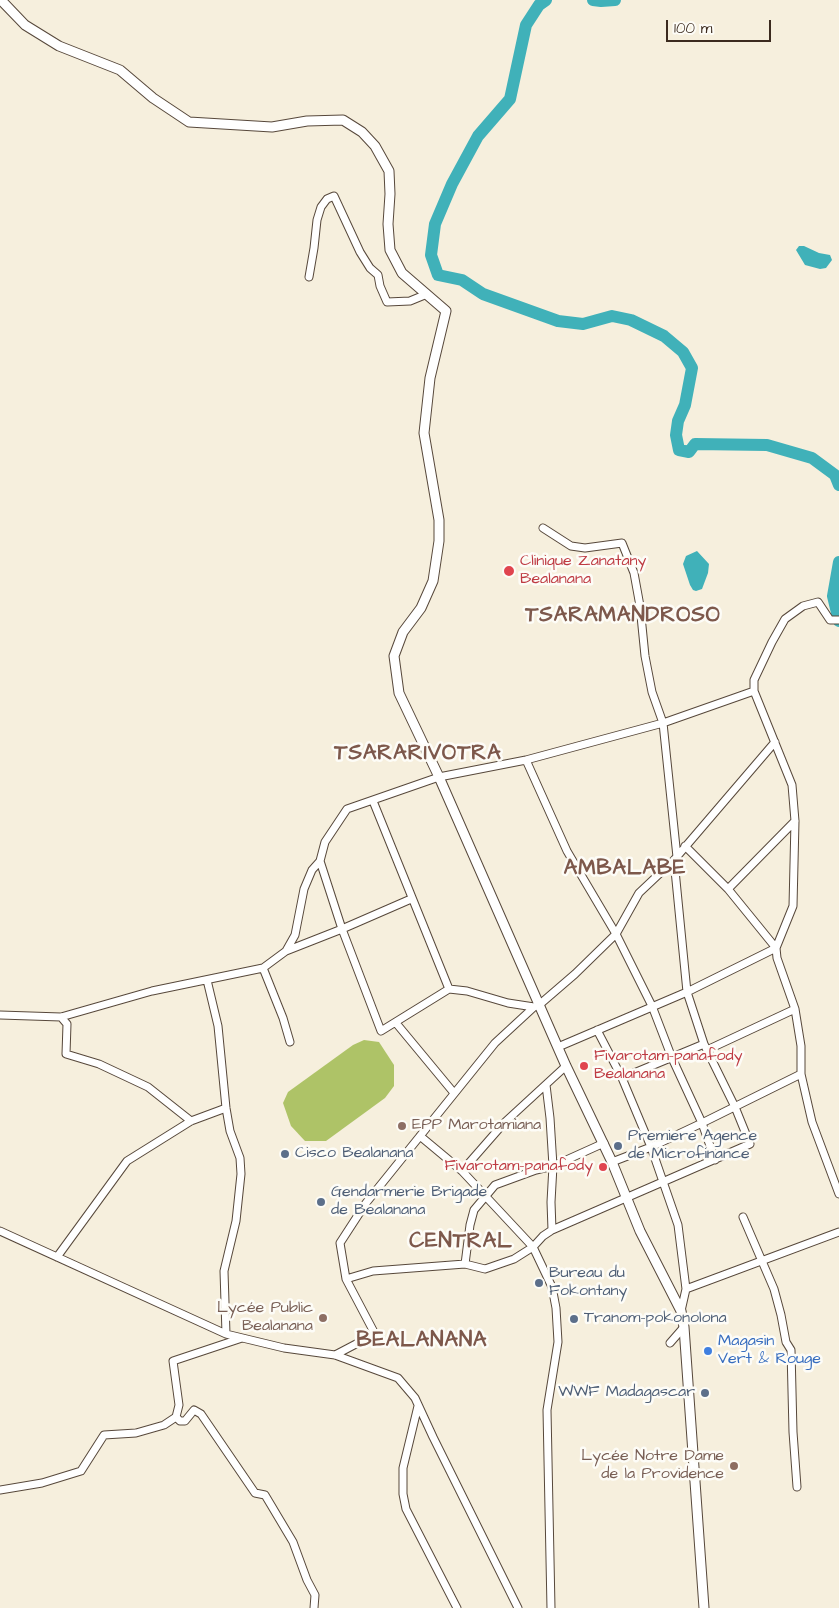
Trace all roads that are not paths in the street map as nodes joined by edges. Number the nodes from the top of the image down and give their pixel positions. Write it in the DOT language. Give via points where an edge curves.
graph roads {
  1 [pos="1,0"];
  2 [pos="309,277"];
  3 [pos="427,294"];
  4 [pos="543,528"];
  5 [pos="839,620"];
  6 [pos="754,691"];
  7 [pos="663,723"];
  8 [pos="775,742"];
  9 [pos="526,760"];
  10 [pos="439,777"];
  11 [pos="373,801"];
  12 [pos="795,821"];
  13 [pos="685,846"];
  14 [pos="675,859"];
  15 [pos="320,861"];
  16 [pos="728,889"];
  17 [pos="412,899"];
  18 [pos="342,929"];
  19 [pos="616,934"];
  20 [pos="776,948"];
  21 [pos="286,951"];
  22 [pos="263,968"];
  23 [pos="207,980"];
  24 [pos="449,989"];
  25 [pos="687,992"];
  26 [pos="537,1006"];
  27 [pos="652,1006"];
  28 [pos="796,1009"];
  29 [pos="0,1015"];
  30 [pos="62,1017"];
  31 [pos="396,1023"];
  32 [pos="597,1030"];
  33 [pos="290,1042"];
  34 [pos="558,1047"];
  35 [pos="705,1047"];
  36 [pos="672,1058"];
  37 [pos="566,1066"];
  38 [pos="801,1074"];
  39 [pos="622,1078"];
  40 [pos="546,1085"];
  41 [pos="454,1093"];
  42 [pos="735,1107"];
  43 [pos="226,1108"];
  44 [pos="190,1121"];
  45 [pos="702,1123"];
  46 [pos="420,1136"];
  47 [pos="604,1143"];
  48 [pos="652,1147"];
  49 [pos="715,1160"];
  50 [pos="612,1162"];
  51 [pos="553,1166"];
  52 [pos="462,1171"];
  53 [pos="664,1182"];
  54 [pos="839,1194"];
  55 [pos="486,1196"];
  56 [pos="627,1197"];
  57 [pos="743,1216"];
  58 [pos="552,1230"];
  59 [pos="0,1232"];
  60 [pos="839,1232"];
  61 [pos="534,1247"];
  62 [pos="56,1257"];
  63 [pos="761,1261"];
  64 [pos="465,1264"];
  65 [pos="346,1279"];
  66 [pos="686,1290"];
  67 [pos="681,1311"];
  68 [pos="684,1326"];
  69 [pos="226,1334"];
  70 [pos="244,1338"];
  71 [pos="670,1343"];
  72 [pos="335,1355"];
  73 [pos="418,1405"];
  74 [pos="176,1417"];
  75 [pos="797,1487"];
  76 [pos="0,1490"];
  77 [pos="314,1608"];
  78 [pos="457,1608"];
  79 [pos="518,1608"];
  80 [pos="551,1608"];
  81 [pos="704,1608"];
  1 -- 3 [label="street" via="25,25 59,46 120,70 189,122 272,127 307,121 343,120 362,132 390,171 390,250 402,273"];
  2 -- 3 [label="street" via="321,207 334,196 360,252 378,275 387,302 410,301"];
  3 -- 10 [label="street" via="446,311 430,378 424,433 440,540 433,580 421,608 403,632 394,656 399,693"];
  4 -- 7 [label="street" via="571,546 585,548 622,543 634,572 645,656 652,692"];
  5 -- 6 [label="street" via="830,620 818,602 803,606 785,619 754,680"];
  6 -- 7 [label="street"];
  6 -- 8 [label="street"];
  7 -- 9 [label="street"];
  7 -- 14 [label="street"];
  8 -- 12 [label="street" via="792,786"];
  8 -- 13 [label="street"];
  9 -- 10 [label="street"];
  9 -- 19 [label="street" via="567,851"];
  10 -- 11 [label="street"];
  10 -- 26 [label="street"];
  11 -- 15 [label="street" via="346,809 324,842"];
  11 -- 17 [label="street"];
  12 -- 16 [label="street"];
  12 -- 20 [label="street" via="793,906"];
  13 -- 14 [label="street"];
  13 -- 16 [label="street"];
  14 -- 19 [label="street" via="639,893"];
  14 -- 25 [label="street"];
  15 -- 18 [label="street"];
  15 -- 21 [label="street" via="304,888 295,935"];
  16 -- 20 [label="street"];
  17 -- 18 [label="street"];
  17 -- 24 [label="street"];
  18 -- 21 [label="street"];
  18 -- 31 [label="street" via="381,1031"];
  19 -- 26 [label="street" via="576,974"];
  19 -- 27 [label="street"];
  20 -- 25 [label="street"];
  20 -- 28 [label="street"];
  21 -- 22 [label="street"];
  22 -- 23 [label="street"];
  22 -- 33 [label="street"];
  23 -- 30 [label="street" via="104,1003"];
  23 -- 43 [label="street" via="218,1026"];
  24 -- 26 [label="street" via="508,1003"];
  24 -- 31 [label="street"];
  25 -- 27 [label="street"];
  25 -- 35 [label="street"];
  26 -- 34 [label="street"];
  26 -- 41 [label="street" via="495,1043"];
  27 -- 32 [label="street"];
  27 -- 36 [label="street"];
  28 -- 35 [label="street"];
  28 -- 38 [label="street"];
  29 -- 30 [label="street"];
  30 -- 44 [label="street" via="68,1024 66,1054 99,1064 148,1086"];
  31 -- 41 [label="street"];
  32 -- 34 [label="street"];
  32 -- 39 [label="street"];
  34 -- 37 [label="street"];
  35 -- 36 [label="street"];
  35 -- 42 [label="street"];
  36 -- 39 [label="street"];
  36 -- 45 [label="street"];
  37 -- 40 [label="street"];
  37 -- 47 [label="street"];
  38 -- 42 [label="street"];
  38 -- 54 [label="street" via="812,1122"];
  39 -- 48 [label="street"];
  40 -- 51 [label="street"];
  40 -- 52 [label="street" via="504,1123"];
  41 -- 46 [label="street"];
  42 -- 45 [label="street"];
  42 -- 49 [label="street" via="750,1144"];
  43 -- 44 [label="street"];
  43 -- 69 [label="street" via="240,1158 241,1174 236,1222 224,1271"];
  44 -- 62 [label="street" via="127,1161"];
  45 -- 48 [label="street"];
  45 -- 49 [label="street"];
  46 -- 52 [label="street"];
  46 -- 65 [label="street" via="366,1203 340,1243"];
  47 -- 50 [label="street"];
  47 -- 51 [label="street"];
  48 -- 50 [label="street"];
  48 -- 53 [label="street"];
  49 -- 53 [label="street"];
  50 -- 56 [label="street"];
  51 -- 55 [label="street" via="495,1185"];
  51 -- 58 [label="street"];
  52 -- 55 [label="street"];
  53 -- 56 [label="street"];
  53 -- 66 [label="street" via="678,1225"];
  55 -- 61 [label="street"];
  55 -- 64 [label="street" via="474,1210"];
  56 -- 58 [label="street"];
  56 -- 67 [label="street" via="640,1231"];
  57 -- 63 [label="street"];
  58 -- 61 [label="street" via="542,1236"];
  59 -- 62 [label="street"];
  60 -- 63 [label="street"];
  61 -- 64 [label="street" via="485,1269"];
  61 -- 80 [label="street" via="552,1287 558,1342 547,1410"];
  62 -- 69 [label="street"];
  63 -- 66 [label="street"];
  63 -- 75 [label="street" via="774,1289 786,1342 791,1350"];
  64 -- 65 [label="street" via="373,1272"];
  65 -- 72 [label="street" via="375,1334"];
  66 -- 67 [label="street"];
  67 -- 68 [label="street"];
  68 -- 71 [label="street"];
  68 -- 81 [label="street"];
  69 -- 70 [label="street"];
  70 -- 72 [label="street"];
  70 -- 74 [label="street" via="172,1361 179,1405"];
  72 -- 73 [label="street" via="398,1378"];
  73 -- 78 [label="street" via="403,1468 406,1510"];
  73 -- 79 [label="street"];
  74 -- 76 [label="street" via="146,1431 104,1435 81,1471 42,1483"];
  74 -- 77 [label="street" via="185,1421 194,1410 201,1414 255,1493 265,1495 293,1542 315,1596"];
}
